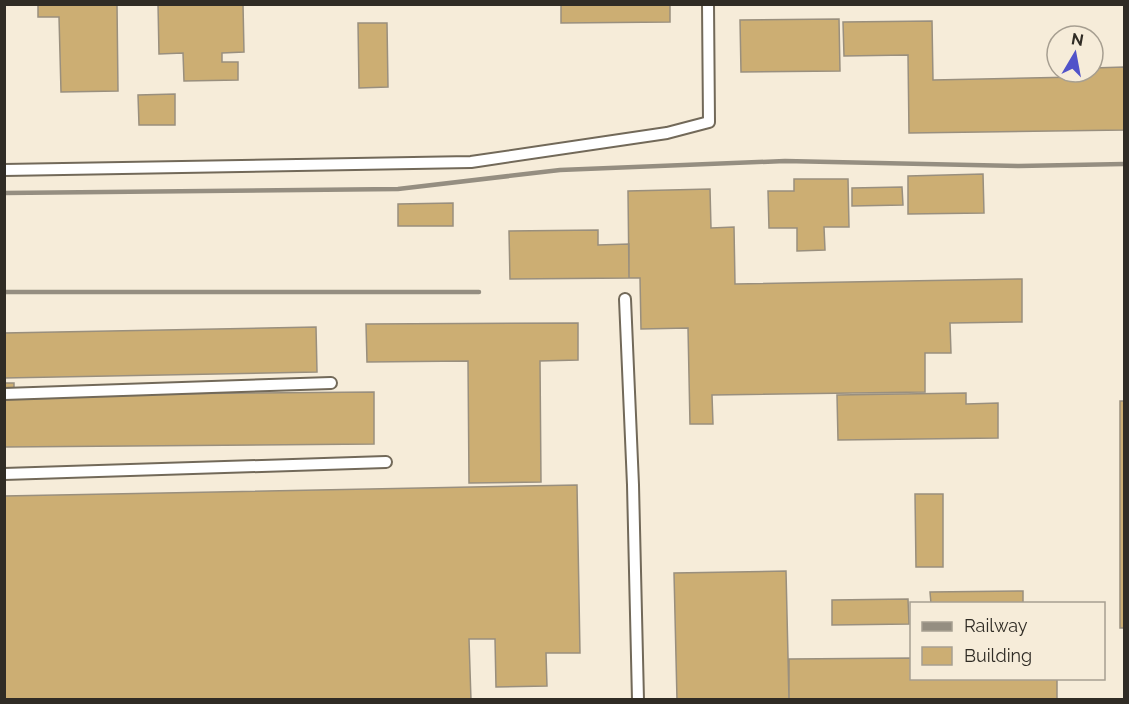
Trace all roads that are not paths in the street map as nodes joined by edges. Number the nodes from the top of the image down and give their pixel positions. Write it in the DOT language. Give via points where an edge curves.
graph roads {
  1 [pos="708,4"];
  2 [pos="4,170"];
  3 [pos="625,299"];
  4 [pos="331,383"];
  5 [pos="4,394"];
  6 [pos="386,462"];
  7 [pos="4,474"];
  8 [pos="638,699"];
  1 -- 2 [label="lane" via="709,122 667,133 471,162"];
  3 -- 8 [label="lane"];
  4 -- 5 [label="lane"];
  6 -- 7 [label="lane"];
}
